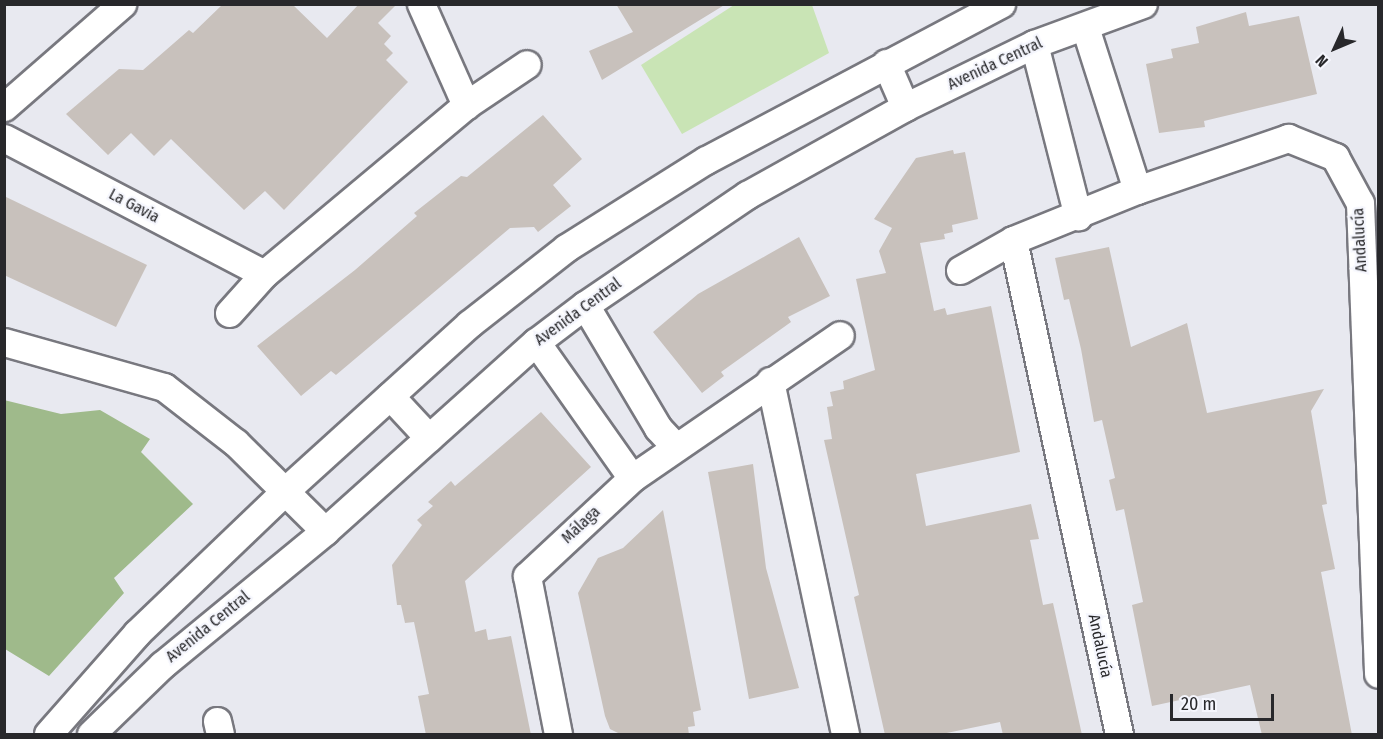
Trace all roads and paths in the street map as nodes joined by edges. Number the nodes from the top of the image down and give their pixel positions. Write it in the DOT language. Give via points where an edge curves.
graph roads {
  1 [pos="122,4"];
  2 [pos="421,4"];
  3 [pos="1001,4"];
  4 [pos="1143,4"];
  5 [pos="1085,27"];
  6 [pos="1034,44"];
  7 [pos="886,63"];
  8 [pos="527,64"];
  9 [pos="466,105"];
  10 [pos="4,107"];
  11 [pos="905,107"];
  12 [pos="4,138"];
  13 [pos="1137,190"];
  14 [pos="1078,216"];
  15 [pos="1013,240"];
  16 [pos="960,270"];
  17 [pos="264,274"];
  18 [pos="585,305"];
  19 [pos="229,313"];
  20 [pos="840,335"];
  21 [pos="4,342"];
  22 [pos="536,342"];
  23 [pos="770,381"];
  24 [pos="390,396"];
  25 [pos="429,438"];
  26 [pos="675,446"];
  27 [pos="632,478"];
  28 [pos="286,490"];
  29 [pos="325,531"];
  30 [pos="102,671"];
  31 [pos="1378,674"];
  32 [pos="129,695"];
  33 [pos="48,735"];
  34 [pos="91,735"];
  35 [pos="558,735"];
  36 [pos="844,735"];
  37 [pos="1119,735"];
  1 -- 10 [label="street"];
  2 -- 9 [label="street"];
  3 -- 7 [label="street"];
  4 -- 5 [label="street, Avenida Central"];
  5 -- 6 [label="street, Avenida Central"];
  5 -- 13 [label="street"];
  6 -- 11 [label="street, Avenida Central"];
  6 -- 14 [label="street"];
  7 -- 11 [label="street"];
  7 -- 24 [label="street" via="706,160 566,248 469,324"];
  8 -- 9 [label="street"];
  9 -- 17 [label="street"];
  11 -- 18 [label="street, Avenida Central" via="747,195"];
  12 -- 17 [label="street, La Gavia"];
  13 -- 14 [label="street, Andalucía"];
  13 -- 31 [label="street, Andalucía" via="1287,138 1335,157 1360,203"];
  14 -- 15 [label="street"];
  15 -- 16 [label="street"];
  15 -- 37 [label="street, Andalucía"];
  17 -- 19 [label="street"];
  18 -- 22 [label="street, Avenida Central"];
  18 -- 26 [label="street" via="658,428"];
  20 -- 23 [label="street"];
  21 -- 28 [label="street" via="164,387 236,443"];
  22 -- 25 [label="street, Avenida Central"];
  22 -- 27 [label="street"];
  23 -- 26 [label="street"];
  23 -- 36 [label="street"];
  24 -- 25 [label="street"];
  24 -- 28 [label="street"];
  25 -- 29 [label="street, Avenida Central"];
  26 -- 27 [label="street"];
  27 -- 35 [label="street, Málaga" via="527,576"];
  28 -- 29 [label="street"];
  28 -- 30 [label="street"];
  29 -- 32 [label="street, Avenida Central"];
  30 -- 32 [label="street"];
  30 -- 33 [label="street"];
  32 -- 34 [label="street, Avenida Central"];
}
